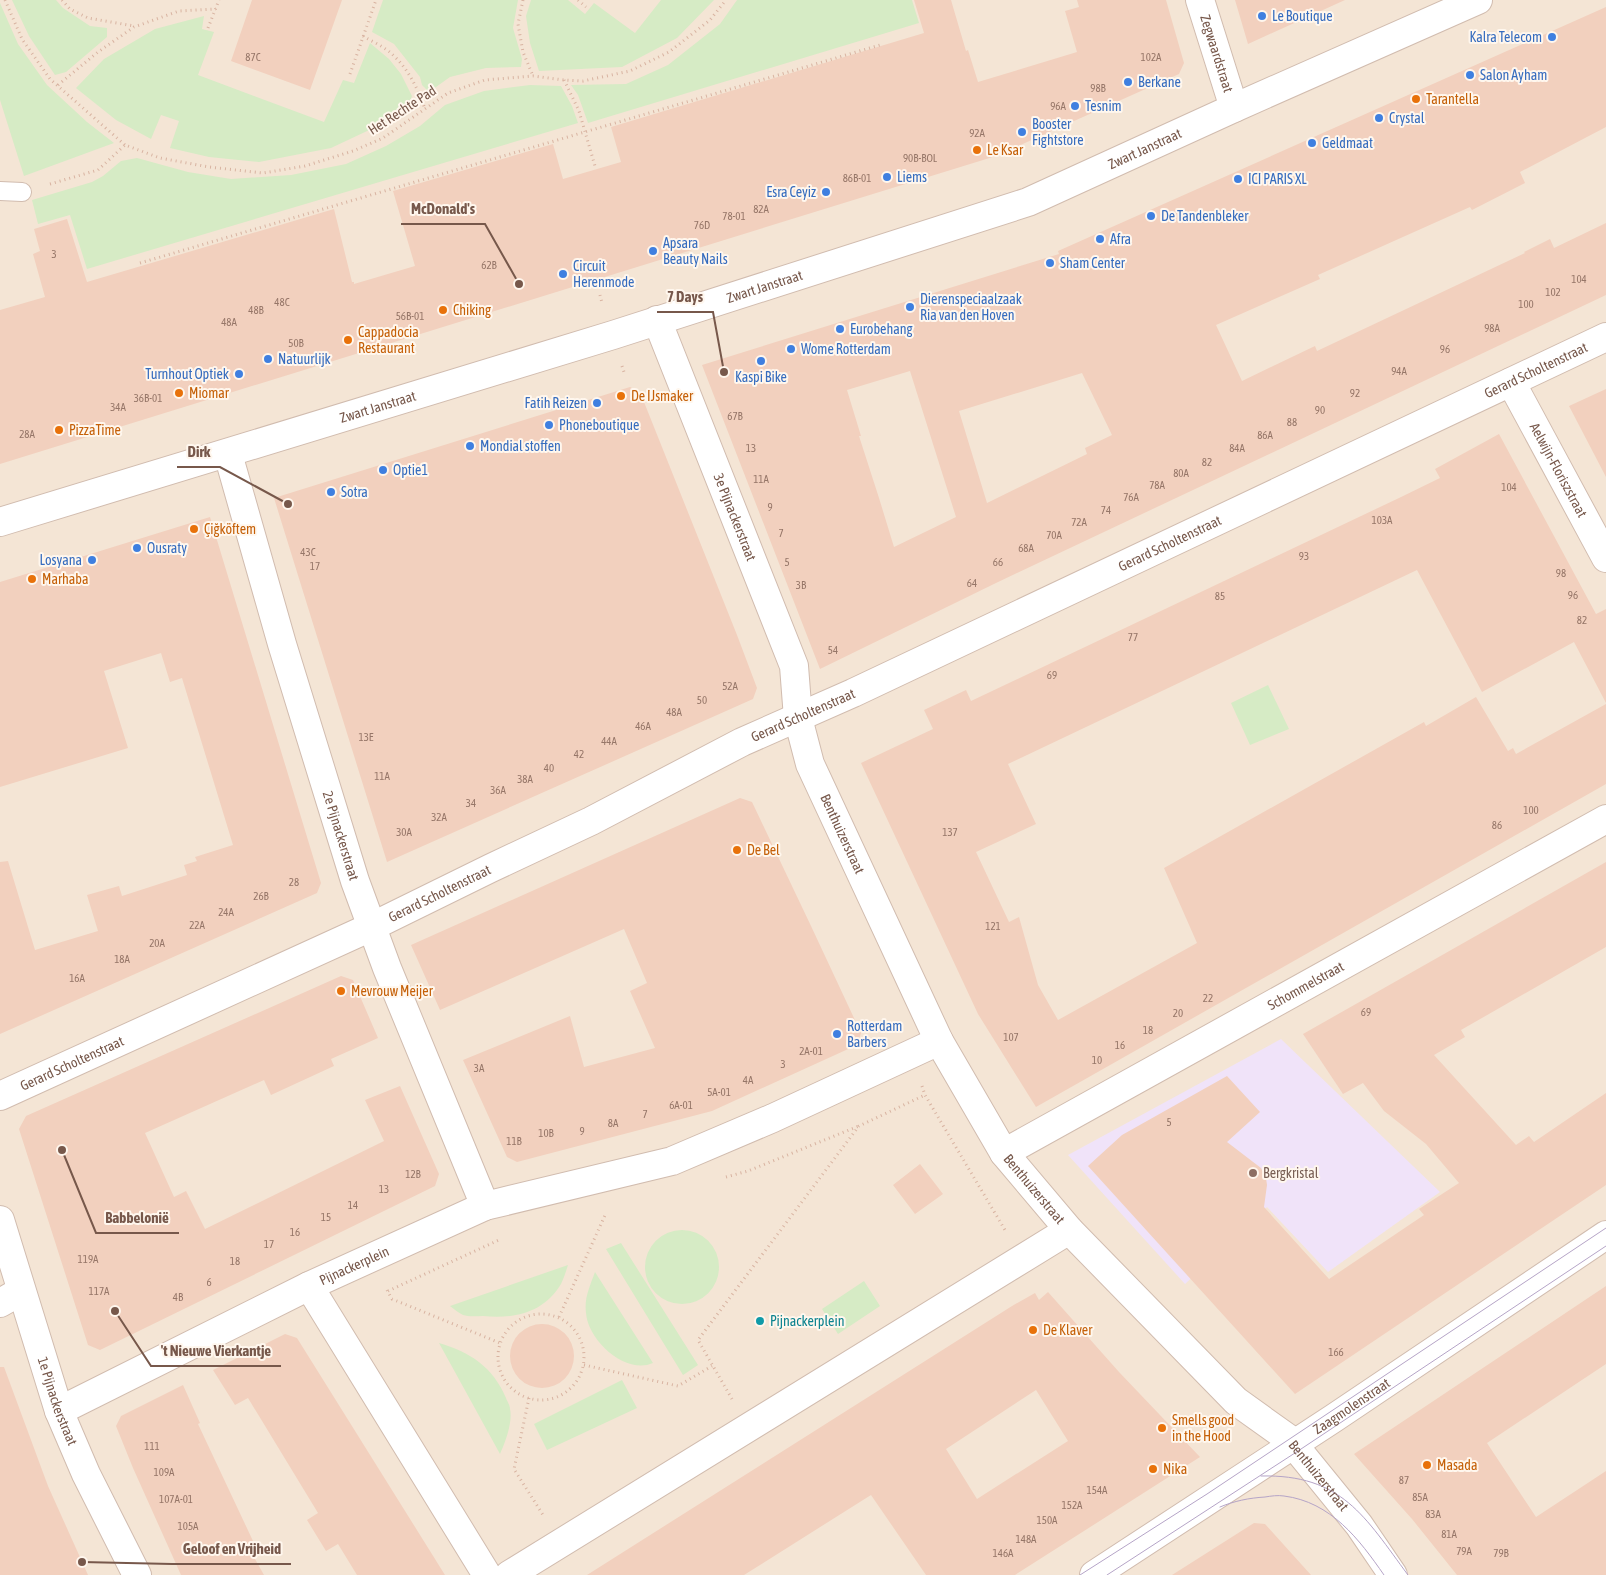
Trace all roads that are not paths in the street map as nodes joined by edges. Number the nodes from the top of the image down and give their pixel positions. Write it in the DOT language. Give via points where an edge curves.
graph roads {
  1 [pos="1200,0"];
  2 [pos="1478,0"];
  3 [pos="1234,108"];
  4 [pos="0,191"];
  5 [pos="22,192"];
  6 [pos="657,320"];
  7 [pos="1606,337"];
  8 [pos="1511,382"];
  9 [pos="228,454"];
  10 [pos="0,522"];
  11 [pos="1606,558"];
  12 [pos="798,718"];
  13 [pos="1606,820"];
  14 [pos="371,927"];
  15 [pos="939,1041"];
  16 [pos="0,1096"];
  17 [pos="1004,1152"];
  18 [pos="485,1206"];
  19 [pos="0,1220"];
  20 [pos="1069,1230"];
  21 [pos="1606,1235"];
  22 [pos="308,1286"];
  23 [pos="10,1297"];
  24 [pos="59,1411"];
  25 [pos="1293,1444"];
  26 [pos="137,1575"];
  27 [pos="486,1575"];
  28 [pos="509,1575"];
  29 [pos="1094,1575"];
  30 [pos="1393,1575"];
  1 -- 3 [label="street, Zegwaardstraat"];
  2 -- 3 [label="street, Zwart Janstraat"];
  3 -- 6 [label="street, Zwart Janstraat" via="1028,202"];
  4 -- 5 [label="lane"];
  6 -- 9 [label="street, Zwart Janstraat"];
  6 -- 12 [label="street, 3e Pijnackerstraat" via="794,666"];
  7 -- 8 [label="street, Gerard Scholtenstraat"];
  8 -- 11 [label="street, Aelwijn-Floriszstraat"];
  8 -- 12 [label="street, Gerard Scholtenstraat"];
  9 -- 10 [label="street, Zwart Janstraat"];
  9 -- 14 [label="street, 2e Pijnackerstraat" via="282,644"];
  12 -- 14 [label="street, Gerard Scholtenstraat" via="742,742 591,821"];
  12 -- 15 [label="street, Benthuizerstraat" via="810,764"];
  13 -- 17 [label="street, Schommelstraat"];
  14 -- 16 [label="street, Gerard Scholtenstraat"];
  14 -- 18 [label="street, 2e Pijnackerstraat"];
  15 -- 17 [label="street, Benthuizerstraat"];
  15 -- 18 [label="street, Pijnackerplein" via="773,1118 672,1160"];
  17 -- 20 [label="street, Benthuizerstraat"];
  18 -- 22 [label="street, Pijnackerplein"];
  19 -- 23 [label="street, 1e Pijnackerstraat"];
  20 -- 25 [label="street, Benthuizerstraat" via="1236,1401"];
  20 -- 28 [label="street"];
  21 -- 25 [label="street, Zaagmolenstraat"];
  22 -- 24 [label="street"];
  22 -- 27 [label="street, Pijnackerplein"];
  23 -- 24 [label="street, 1e Pijnackerstraat"];
  24 -- 26 [label="street, 1e Pijnackerstraat" via="86,1474"];
  25 -- 29 [label="street, Zaagmolenstraat"];
  25 -- 30 [label="street, Benthuizerstraat" via="1359,1525"];
}
